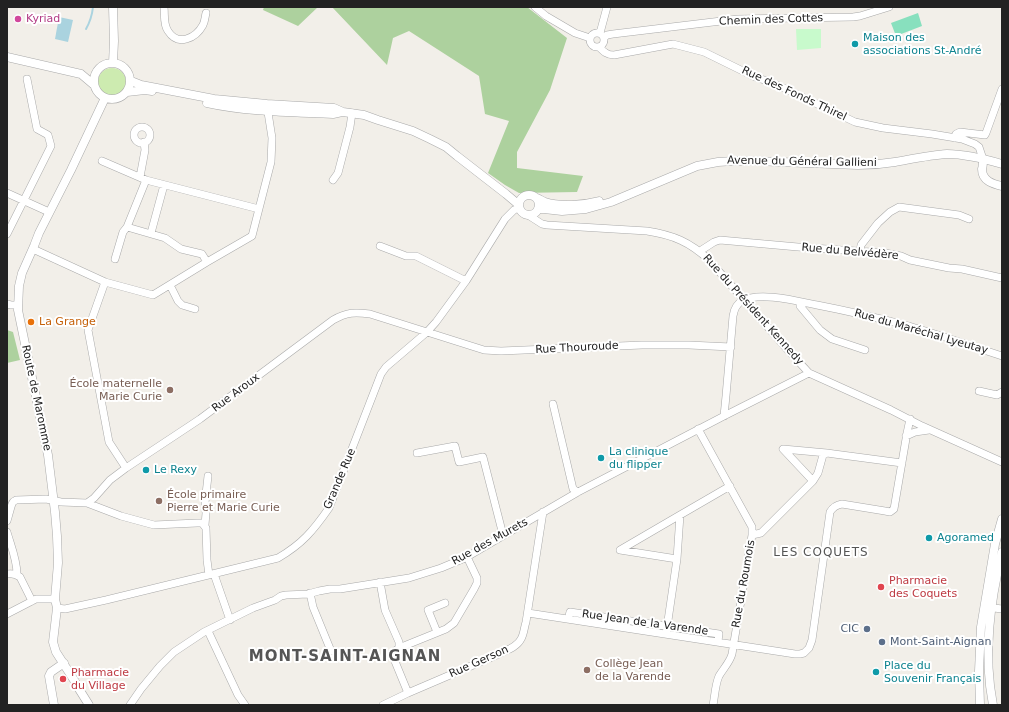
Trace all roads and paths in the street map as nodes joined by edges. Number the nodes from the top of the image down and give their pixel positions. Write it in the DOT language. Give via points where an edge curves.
graph roads {
  1 [pos="113,7"];
  2 [pos="164,7"];
  3 [pos="535,7"];
  4 [pos="607,7"];
  5 [pos="889,7"];
  6 [pos="206,13"];
  7 [pos="602,36"];
  8 [pos="590,38"];
  9 [pos="599,47"];
  10 [pos="7,57"];
  11 [pos="113,63"];
  12 [pos="97,71"];
  13 [pos="82,74"];
  14 [pos="27,79"];
  15 [pos="131,81"];
  16 [pos="94,85"];
  17 [pos="1002,89"];
  18 [pos="127,92"];
  19 [pos="105,98"];
  20 [pos="242,105"];
  21 [pos="268,107"];
  22 [pos="352,113"];
  23 [pos="955,138"];
  24 [pos="144,142"];
  25 [pos="983,159"];
  26 [pos="102,161"];
  27 [pos="1002,164"];
  28 [pos="675,174"];
  29 [pos="143,179"];
  30 [pos="333,180"];
  31 [pos="164,185"];
  32 [pos="1002,186"];
  33 [pos="7,193"];
  34 [pos="537,198"];
  35 [pos="24,201"];
  36 [pos="520,204"];
  37 [pos="259,209"];
  38 [pos="49,212"];
  39 [pos="534,214"];
  40 [pos="969,218"];
  41 [pos="127,227"];
  42 [pos="151,233"];
  43 [pos="7,234"];
  44 [pos="380,246"];
  45 [pos="33,249"];
  46 [pos="700,251"];
  47 [pos="860,252"];
  48 [pos="115,259"];
  49 [pos="207,262"];
  50 [pos="1002,278"];
  51 [pos="466,281"];
  52 [pos="105,282"];
  53 [pos="170,285"];
  54 [pos="744,300"];
  55 [pos="800,302"];
  56 [pos="7,304"];
  57 [pos="18,305"];
  58 [pos="195,309"];
  59 [pos="426,332"];
  60 [pos="731,347"];
  61 [pos="865,350"];
  62 [pos="1002,356"];
  63 [pos="809,372"];
  64 [pos="979,391"];
  65 [pos="1002,392"];
  66 [pos="553,404"];
  67 [pos="724,416"];
  68 [pos="910,419"];
  69 [pos="698,429"];
  70 [pos="930,430"];
  71 [pos="906,436"];
  72 [pos="417,452"];
  73 [pos="827,453"];
  74 [pos="1002,462"];
  75 [pos="902,463"];
  76 [pos="126,468"];
  77 [pos="208,476"];
  78 [pos="813,481"];
  79 [pos="730,486"];
  80 [pos="578,492"];
  81 [pos="54,500"];
  82 [pos="87,503"];
  83 [pos="543,512"];
  84 [pos="680,515"];
  85 [pos="1002,519"];
  86 [pos="7,521"];
  87 [pos="205,525"];
  88 [pos="7,532"];
  89 [pos="503,535"];
  90 [pos="752,535"];
  91 [pos="1002,552"];
  92 [pos="467,557"];
  93 [pos="677,559"];
  94 [pos="7,574"];
  95 [pos="17,574"];
  96 [pos="211,575"];
  97 [pos="380,582"];
  98 [pos="310,593"];
  99 [pos="54,599"];
  100 [pos="32,601"];
  101 [pos="445,603"];
  102 [pos="988,607"];
  103 [pos="57,608"];
  104 [pos="1002,609"];
  105 [pos="528,613"];
  106 [pos="7,614"];
  107 [pos="230,620"];
  108 [pos="666,630"];
  109 [pos="208,631"];
  110 [pos="437,632"];
  111 [pos="734,644"];
  112 [pos="399,648"];
  113 [pos="331,651"];
  114 [pos="64,663"];
  115 [pos="408,693"];
  116 [pos="54,705"];
  117 [pos="90,705"];
  118 [pos="130,705"];
  119 [pos="245,705"];
  120 [pos="383,705"];
  121 [pos="713,705"];
  122 [pos="980,705"];
  123 [pos="993,705"];
  1 -- 11 [label="street"];
  2 -- 6 [label="street" via="167,31 181,40 193,36 198,31 204,24"];
  3 -- 8 [label="street" via="575,33"];
  4 -- 7 [label="street"];
  5 -- 7 [label="street, Chemin des Cottes" via="853,17 738,19"];
  7 -- 8 [label="street" via="594,34"];
  7 -- 9 [label="street" via="604,42"];
  8 -- 9 [label="street" via="593,46"];
  9 -- 23 [label="street, Rue des Fonds Thirel" via="610,55 673,44 690,48 774,83 856,122"];
  10 -- 13 [label="street"];
  11 -- 12 [label="street" via="104,65"];
  11 -- 15 [label="street" via="127,70"];
  12 -- 13 [label="street"];
  12 -- 16 [label="street"];
  13 -- 16 [label="street"];
  14 -- 35 [label="street" via="38,129 48,135 52,146"];
  15 -- 18 [label="street"];
  15 -- 20 [label="street"];
  16 -- 19 [label="street" via="98,93"];
  17 -- 23 [label="street" via="986,133 983,135 960,132"];
  18 -- 19 [label="street" via="120,98"];
  18 -- 20 [label="street" via="145,90 224,107"];
  19 -- 38 [label="street, Route de Maromme"];
  20 -- 21 [label="street"];
  21 -- 22 [label="street" via="333,114"];
  21 -- 37 [label="street" via="272,151 270,172"];
  22 -- 30 [label="street" via="338,173"];
  22 -- 36 [label="street" via="392,124 446,147"];
  23 -- 25 [label="street, Rue des Fonds Thirel" via="979,147"];
  24 -- 29 [label="street" via="146,150"];
  25 -- 27 [label="street, Avenue du Général Gallieni"];
  25 -- 28 [label="street, Avenue du Général Gallieni" via="943,154 858,165 734,161 697,166"];
  25 -- 32 [label="street" via="986,179"];
  26 -- 29 [label="street"];
  28 -- 34 [label="street, Avenue du Général Gallieni" via="594,202 557,204"];
  28 -- 39 [label="street, Avenue du Général Gallieni" via="611,202 586,209"];
  29 -- 31 [label="street"];
  29 -- 41 [label="street"];
  31 -- 37 [label="street"];
  31 -- 42 [label="street"];
  33 -- 35 [label="street"];
  34 -- 36 [label="street" via="527,195"];
  34 -- 39 [label="street"];
  35 -- 38 [label="street"];
  35 -- 43 [label="street"];
  36 -- 39 [label="street" via="522,212"];
  36 -- 51 [label="street, Grande Rue" via="505,219"];
  37 -- 49 [label="street" via="252,236"];
  38 -- 45 [label="street, Route de Maromme"];
  39 -- 46 [label="street, Rue du Président Kennedy" via="542,224 551,226 663,234"];
  40 -- 47 [label="street" via="899,208 878,223 861,245"];
  41 -- 42 [label="street"];
  41 -- 48 [label="street"];
  42 -- 49 [label="street" via="165,238 181,249 202,254"];
  44 -- 51 [label="street" via="406,256 416,256"];
  45 -- 52 [label="street"];
  45 -- 57 [label="street, Route de Maromme" via="20,278"];
  46 -- 47 [label="street, Rue du Belvédère" via="720,240"];
  46 -- 54 [label="street, Rue du Président Kennedy"];
  47 -- 50 [label="street, Rue du Belvédère" via="901,256"];
  49 -- 53 [label="street"];
  51 -- 59 [label="street, Grande Rue"];
  52 -- 53 [label="street" via="154,295"];
  52 -- 76 [label="street" via="88,330 109,442"];
  53 -- 58 [label="street" via="182,305"];
  54 -- 55 [label="street, Rue du Maréchal Lyeutay" via="764,296"];
  54 -- 60 [label="street" via="735,306"];
  54 -- 63 [label="street, Rue du Président Kennedy"];
  55 -- 61 [label="street" via="800,306 820,330 832,339"];
  55 -- 62 [label="street, Rue du Maréchal Lyeutay" via="910,327"];
  56 -- 57 [label="street"];
  57 -- 81 [label="street, Route de Maromme" via="47,449"];
  59 -- 60 [label="street, Rue Thouroude" via="484,350 501,351 642,345"];
  59 -- 76 [label="street, Rue Aroux" via="370,314 347,313 340,316 200,419"];
  59 -- 96 [label="street, Grande Rue" via="381,374 329,508 317,526 298,545 278,558"];
  60 -- 67 [label="street"];
  63 -- 67 [label="street, Rue des Murets"];
  63 -- 68 [label="street, Rue du Président Kennedy"];
  64 -- 65 [label="street" via="997,395"];
  66 -- 80 [label="street" via="573,489"];
  67 -- 69 [label="street, Rue des Murets"];
  68 -- 70 [label="street, Rue du Président Kennedy"];
  68 -- 71 [label="street"];
  69 -- 79 [label="street"];
  69 -- 80 [label="street, Rue des Murets"];
  70 -- 71 [label="street"];
  70 -- 74 [label="street, Rue du Président Kennedy"];
  71 -- 75 [label="street"];
  72 -- 89 [label="street" via="455,446 459,462 483,456"];
  73 -- 75 [label="street"];
  73 -- 78 [label="street, Rue du Roumois" via="823,455"];
  73 -- 78 [label="street" via="783,449"];
  75 -- 111 [label="street, Rue Jean de la Varende" via="894,509 890,512 842,504 835,506 830,512 809,648 795,654"];
  76 -- 82 [label="street, Rue Aroux"];
  77 -- 87 [label="street"];
  78 -- 90 [label="street, Rue du Roumois" via="761,533"];
  79 -- 84 [label="street"];
  79 -- 90 [label="street" via="752,527"];
  80 -- 83 [label="street, Rue des Murets"];
  81 -- 82 [label="street"];
  81 -- 86 [label="street" via="16,500 12,504"];
  81 -- 99 [label="street, Route de Maromme" via="58,567"];
  82 -- 87 [label="street" via="154,525"];
  83 -- 89 [label="street, Rue des Murets"];
  83 -- 105 [label="street, Rue Gerson"];
  84 -- 93 [label="street"];
  84 -- 93 [label="street" via="620,550"];
  85 -- 102 [label="street" via="995,544"];
  87 -- 96 [label="street" via="207,560"];
  88 -- 95 [label="street"];
  89 -- 92 [label="street, Rue des Murets"];
  90 -- 111 [label="street, Rue du Roumois"];
  91 -- 102 [label="street"];
  92 -- 97 [label="street, Rue des Murets" via="427,573"];
  92 -- 110 [label="street" via="477,578 476,587 454,624"];
  93 -- 108 [label="street"];
  94 -- 95 [label="street"];
  95 -- 100 [label="street"];
  96 -- 103 [label="street, Grande Rue" via="100,601"];
  96 -- 107 [label="street"];
  97 -- 98 [label="street, Rue des Murets"];
  97 -- 112 [label="street" via="385,610 399,642"];
  98 -- 107 [label="street, Rue des Murets" via="281,596"];
  98 -- 113 [label="street"];
  99 -- 100 [label="street"];
  99 -- 103 [label="street, Route de Maromme"];
  100 -- 106 [label="street"];
  101 -- 110 [label="street" via="428,610"];
  102 -- 104 [label="street"];
  102 -- 122 [label="street" via="981,627"];
  102 -- 123 [label="street" via="989,686"];
  103 -- 114 [label="street, Route de Maromme" via="53,642"];
  105 -- 108 [label="street, Rue Jean de la Varende"];
  105 -- 115 [label="street, Rue Gerson" via="518,644"];
  107 -- 109 [label="street, Rue des Murets"];
  108 -- 111 [label="street, Rue Jean de la Varende"];
  109 -- 118 [label="street, Rue des Murets" via="174,652 140,689"];
  109 -- 119 [label="street" via="238,696"];
  110 -- 112 [label="street"];
  111 -- 121 [label="street, Rue du Roumois" via="732,657 716,684"];
  112 -- 115 [label="street" via="392,653"];
  114 -- 116 [label="street" via="52,670 49,676"];
  114 -- 117 [label="street, Route de Maromme"];
  115 -- 120 [label="street, Rue Gerson"];
}
